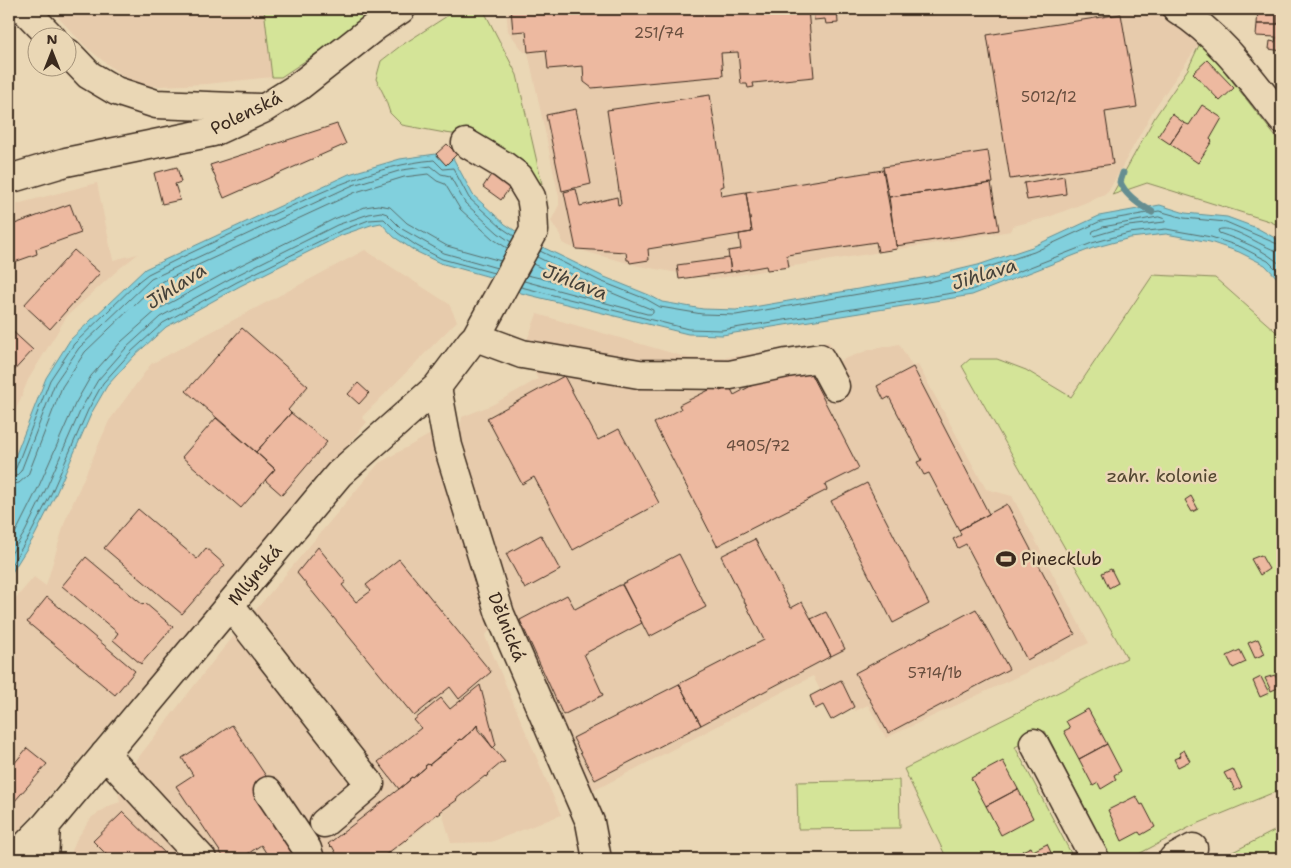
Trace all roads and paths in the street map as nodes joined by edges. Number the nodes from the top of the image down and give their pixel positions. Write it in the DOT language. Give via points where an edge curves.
graph roads {
  1 [pos="24,9"];
  2 [pos="401,9"];
  3 [pos="1191,13"];
  4 [pos="42,28"];
  5 [pos="78,63"];
  6 [pos="263,108"];
  7 [pos="1282,119"];
  8 [pos="466,143"];
  9 [pos="9,179"];
  10 [pos="476,337"];
  11 [pos="835,386"];
  12 [pos="437,387"];
  13 [pos="230,605"];
  14 [pos="1034,743"];
  15 [pos="105,754"];
  16 [pos="268,791"];
  17 [pos="324,823"];
  18 [pos="46,825"];
  19 [pos="13,859"];
  20 [pos="44,859"];
  21 [pos="202,859"];
  22 [pos="310,859"];
  23 [pos="596,859"];
  24 [pos="1095,859"];
  1 -- 4 [label="street"];
  2 -- 6 [label="street, Polenská" via="298,87"];
  3 -- 7 [label="street" via="1239,64"];
  5 -- 6 [label="street" via="89,75 116,91 156,104"];
  6 -- 9 [label="street, Polenská" via="212,132 66,162"];
  8 -- 10 [label="street, Mlýnská" via="519,177 533,209 534,231"];
  10 -- 11 [label="street" via="522,354 640,374 730,375 820,358"];
  10 -- 12 [label="street, Mlýnská"];
  12 -- 13 [label="street, Mlýnská" via="339,474"];
  12 -- 23 [label="street, Dělnická" via="448,446 500,614 590,822"];
  13 -- 15 [label="street, Mlýnská"];
  13 -- 17 [label="street" via="370,784"];
  14 -- 24 [label="street"];
  15 -- 18 [label="street, Mlýnská"];
  15 -- 21 [label="street"];
  16 -- 22 [label="street" via="307,849"];
  18 -- 19 [label="street, Mlýnská"];
  18 -- 20 [label="street"];
}
